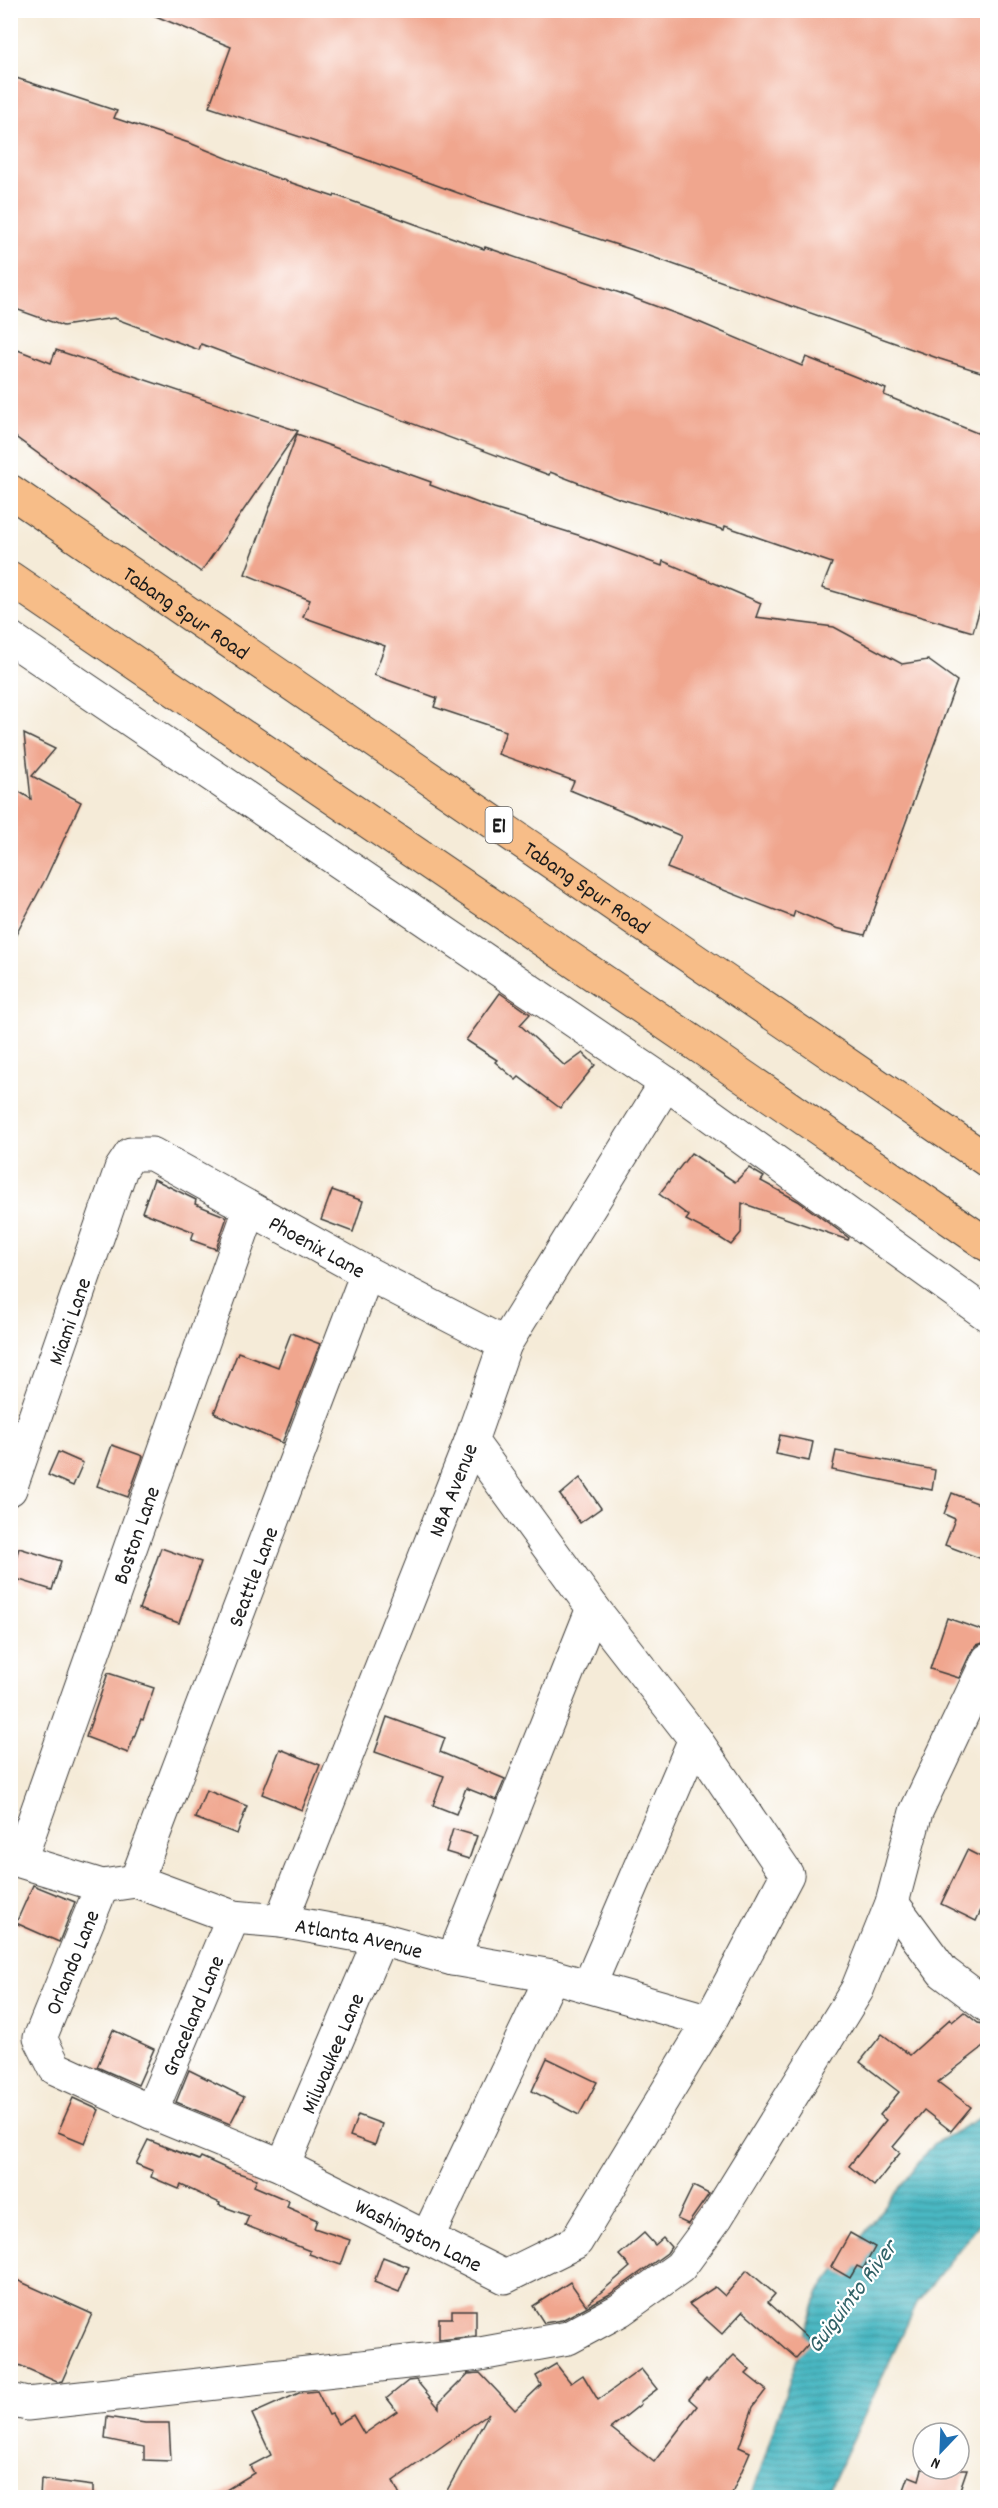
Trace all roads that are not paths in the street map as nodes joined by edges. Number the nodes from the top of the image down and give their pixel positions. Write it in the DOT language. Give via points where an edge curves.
graph roads {
  1 [pos="10,491"];
  2 [pos="10,578"];
  3 [pos="10,638"];
  4 [pos="666,1083"];
  5 [pos="130,1154"];
  6 [pos="987,1161"];
  7 [pos="250,1209"];
  8 [pos="987,1245"];
  9 [pos="368,1273"];
  10 [pos="987,1315"];
  11 [pos="505,1344"];
  12 [pos="471,1441"];
  13 [pos="10,1489"];
  14 [pos="593,1608"];
  15 [pos="987,1660"];
  16 [pos="695,1739"];
  17 [pos="15,1859"];
  18 [pos="136,1881"];
  19 [pos="102,1886"];
  20 [pos="892,1903"];
  21 [pos="233,1917"];
  22 [pos="281,1921"];
  23 [pos="380,1938"];
  24 [pos="453,1959"];
  25 [pos="552,1976"];
  26 [pos="589,1986"];
  27 [pos="987,2006"];
  28 [pos="710,2021"];
  29 [pos="40,2038"];
  30 [pos="151,2112"];
  31 [pos="283,2166"];
  32 [pos="427,2238"];
  33 [pos="10,2400"];
  1 -- 6 [label="highway, Tabang Spur Road / E1"];
  2 -- 8 [label="highway"];
  3 -- 4 [label="street"];
  4 -- 10 [label="street"];
  4 -- 11 [label="street, NBA Avenue"];
  5 -- 7 [label="street, Phoenix Lane" via="152,1154"];
  5 -- 13 [label="street, Miami Lane" via="121,1169"];
  7 -- 9 [label="street, Phoenix Lane"];
  7 -- 17 [label="street, Boston Lane"];
  9 -- 11 [label="street, Phoenix Lane"];
  9 -- 18 [label="street, Seattle Lane"];
  11 -- 12 [label="street, NBA Avenue"];
  12 -- 14 [label="street"];
  12 -- 22 [label="street, NBA Avenue"];
  14 -- 16 [label="street"];
  14 -- 24 [label="street"];
  15 -- 20 [label="street" via="916,1812"];
  16 -- 26 [label="street"];
  16 -- 28 [label="street" via="787,1875"];
  17 -- 19 [label="street, Atlanta Avenue"];
  18 -- 19 [label="street, Atlanta Avenue"];
  18 -- 21 [label="street, Atlanta Avenue"];
  19 -- 29 [label="street, Orlando Lane"];
  20 -- 27 [label="street" via="943,1972"];
  20 -- 33 [label="street" via="857,1989 716,2218 680,2267 620,2310 568,2338 480,2354 27,2404"];
  21 -- 22 [label="street, Atlanta Avenue"];
  21 -- 30 [label="street, Graceland Lane"];
  22 -- 23 [label="street, Atlanta Avenue"];
  23 -- 24 [label="street, Atlanta Avenue"];
  23 -- 31 [label="street, Milwaukee Lane"];
  24 -- 25 [label="street, Atlanta Avenue"];
  25 -- 26 [label="street, Atlanta Avenue"];
  25 -- 32 [label="street"];
  26 -- 28 [label="street, Atlanta Avenue"];
  28 -- 32 [label="street, Washington Lane" via="576,2242 505,2277"];
  29 -- 30 [label="street, Washington Lane" via="55,2068"];
  30 -- 31 [label="street, Washington Lane"];
  31 -- 32 [label="street, Washington Lane"];
}
